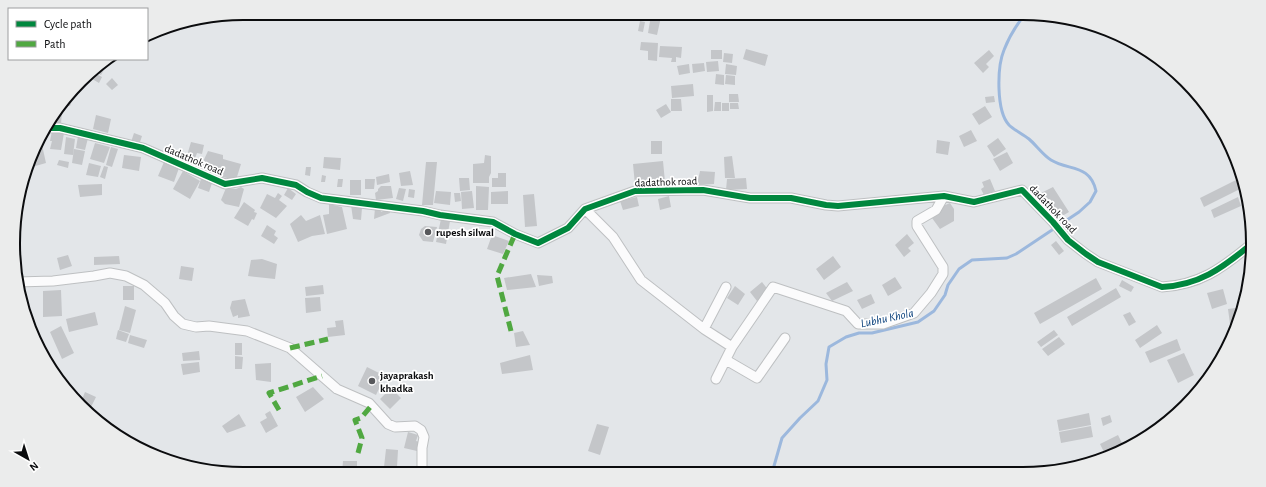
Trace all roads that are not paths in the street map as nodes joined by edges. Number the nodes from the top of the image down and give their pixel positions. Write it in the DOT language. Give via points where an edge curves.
graph roads {
  1 [pos="52,128"];
  2 [pos="944,196"];
  3 [pos="585,209"];
  4 [pos="1246,248"];
  5 [pos="23,282"];
  6 [pos="726,287"];
  7 [pos="704,329"];
  8 [pos="785,338"];
  9 [pos="732,347"];
  10 [pos="726,360"];
  11 [pos="716,379"];
  12 [pos="422,467"];
  1 -- 3 [label="street, dadathok road" via="143,148 225,184 262,178 296,185 320,198 493,222 538,243 568,228"];
  2 -- 3 [label="street, dadathok road" via="838,206 791,198 750,198 703,190 635,191"];
  2 -- 4 [label="street, dadathok road" via="974,202 1022,190 1068,240 1098,262 1162,287 1196,281 1229,262"];
  2 -- 9 [label="street" via="936,210 917,221 917,226 943,267 943,274 914,313 883,324 858,324 846,311 773,287"];
  3 -- 7 [label="street" via="613,237 641,280"];
  5 -- 12 [label="street" via="53,281 110,273 126,276 144,285 165,302 183,324 247,331 290,348 337,389 369,403 388,424 395,427 416,426 421,430 424,437"];
  6 -- 7 [label="street"];
  7 -- 9 [label="street"];
  8 -- 10 [label="street" via="757,378"];
  9 -- 10 [label="street"];
  10 -- 11 [label="street"];
}
